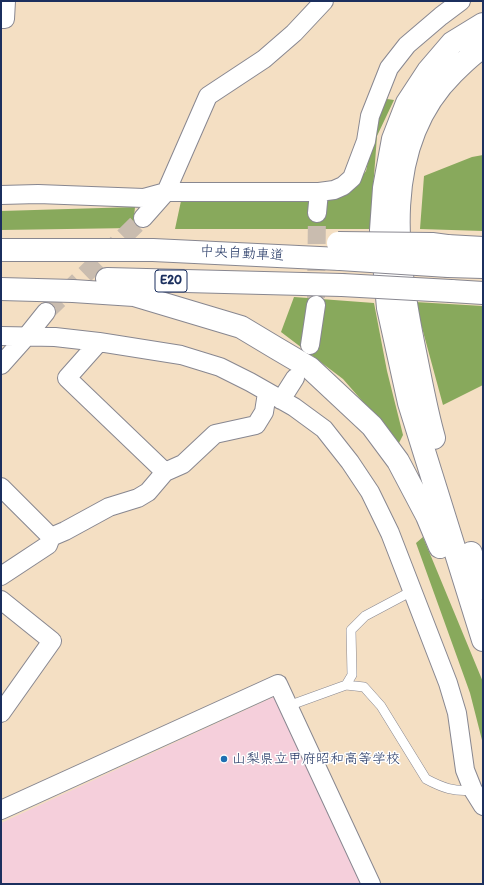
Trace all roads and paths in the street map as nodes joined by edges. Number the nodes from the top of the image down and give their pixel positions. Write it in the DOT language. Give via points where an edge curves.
graph roads {
  1 [pos="6,1"];
  2 [pos="324,1"];
  3 [pos="461,1"];
  4 [pos="1,19"];
  5 [pos="483,24"];
  6 [pos="483,47"];
  7 [pos="166,192"];
  8 [pos="319,192"];
  9 [pos="1,195"];
  10 [pos="317,213"];
  11 [pos="143,218"];
  12 [pos="483,248"];
  13 [pos="1,250"];
  14 [pos="448,256"];
  15 [pos="483,267"];
  16 [pos="1,278"];
  17 [pos="1,289"];
  18 [pos="483,293"];
  19 [pos="316,306"];
  20 [pos="46,312"];
  21 [pos="1,336"];
  22 [pos="26,337"];
  23 [pos="99,342"];
  24 [pos="310,345"];
  25 [pos="1,365"];
  26 [pos="296,378"];
  27 [pos="274,396"];
  28 [pos="165,472"];
  29 [pos="1,487"];
  30 [pos="51,536"];
  31 [pos="1,576"];
  32 [pos="483,588"];
  33 [pos="412,591"];
  34 [pos="1,600"];
  35 [pos="483,640"];
  36 [pos="483,654"];
  37 [pos="346,685"];
  38 [pos="288,706"];
  39 [pos="1,713"];
  40 [pos="473,790"];
  41 [pos="483,806"];
  42 [pos="1,810"];
  43 [pos="371,884"];
  1 -- 4 [label="street" via="5,19"];
  2 -- 7 [label="street" via="294,33 264,59 208,96"];
  3 -- 8 [label="street" via="407,45 389,68 370,116 366,141 352,178 334,190"];
  5 -- 35 [label="highway" via="452,43 428,71 407,103 393,139 384,188 381,230 388,308 409,403"];
  6 -- 32 [label="highway" via="473,53 441,84 418,120 404,162 398,227 406,306 429,419"];
  7 -- 8 [label="street"];
  7 -- 9 [label="street" via="144,198"];
  7 -- 11 [label="street"];
  8 -- 10 [label="street"];
  12 -- 14 [label="highway"];
  13 -- 14 [label="highway, E20, bridge" via="153,250 218,242 339,251 432,244"];
  14 -- 15 [label="highway"];
  16 -- 18 [label="highway, 中央自動車道 / E20, bridge" via="342,285"];
  17 -- 36 [label="highway" via="134,295 241,327 310,368 372,426 398,461 427,516"];
  19 -- 24 [label="street"];
  20 -- 22 [label="street"];
  21 -- 22 [label="street"];
  22 -- 23 [label="street"];
  22 -- 25 [label="street"];
  23 -- 27 [label="street" via="181,355 220,367"];
  23 -- 28 [label="street" via="67,378"];
  26 -- 27 [label="street"];
  27 -- 28 [label="street" via="256,425 215,434 183,464"];
  27 -- 33 [label="street" via="324,429 350,462 370,492 390,533"];
  28 -- 30 [label="street" via="148,492 138,498 109,507"];
  29 -- 30 [label="street"];
  30 -- 31 [label="street" via="48,544"];
  33 -- 37 [label="lane" via="365,616 351,630 352,675"];
  33 -- 40 [label="street" via="448,683 457,713 465,770"];
  34 -- 39 [label="street" via="52,641"];
  37 -- 38 [label="lane"];
  37 -- 40 [label="lane" via="364,687 381,706 426,779 458,791"];
  38 -- 42 [label="street" via="278,684"];
  38 -- 43 [label="street"];
  40 -- 41 [label="street"];
}
